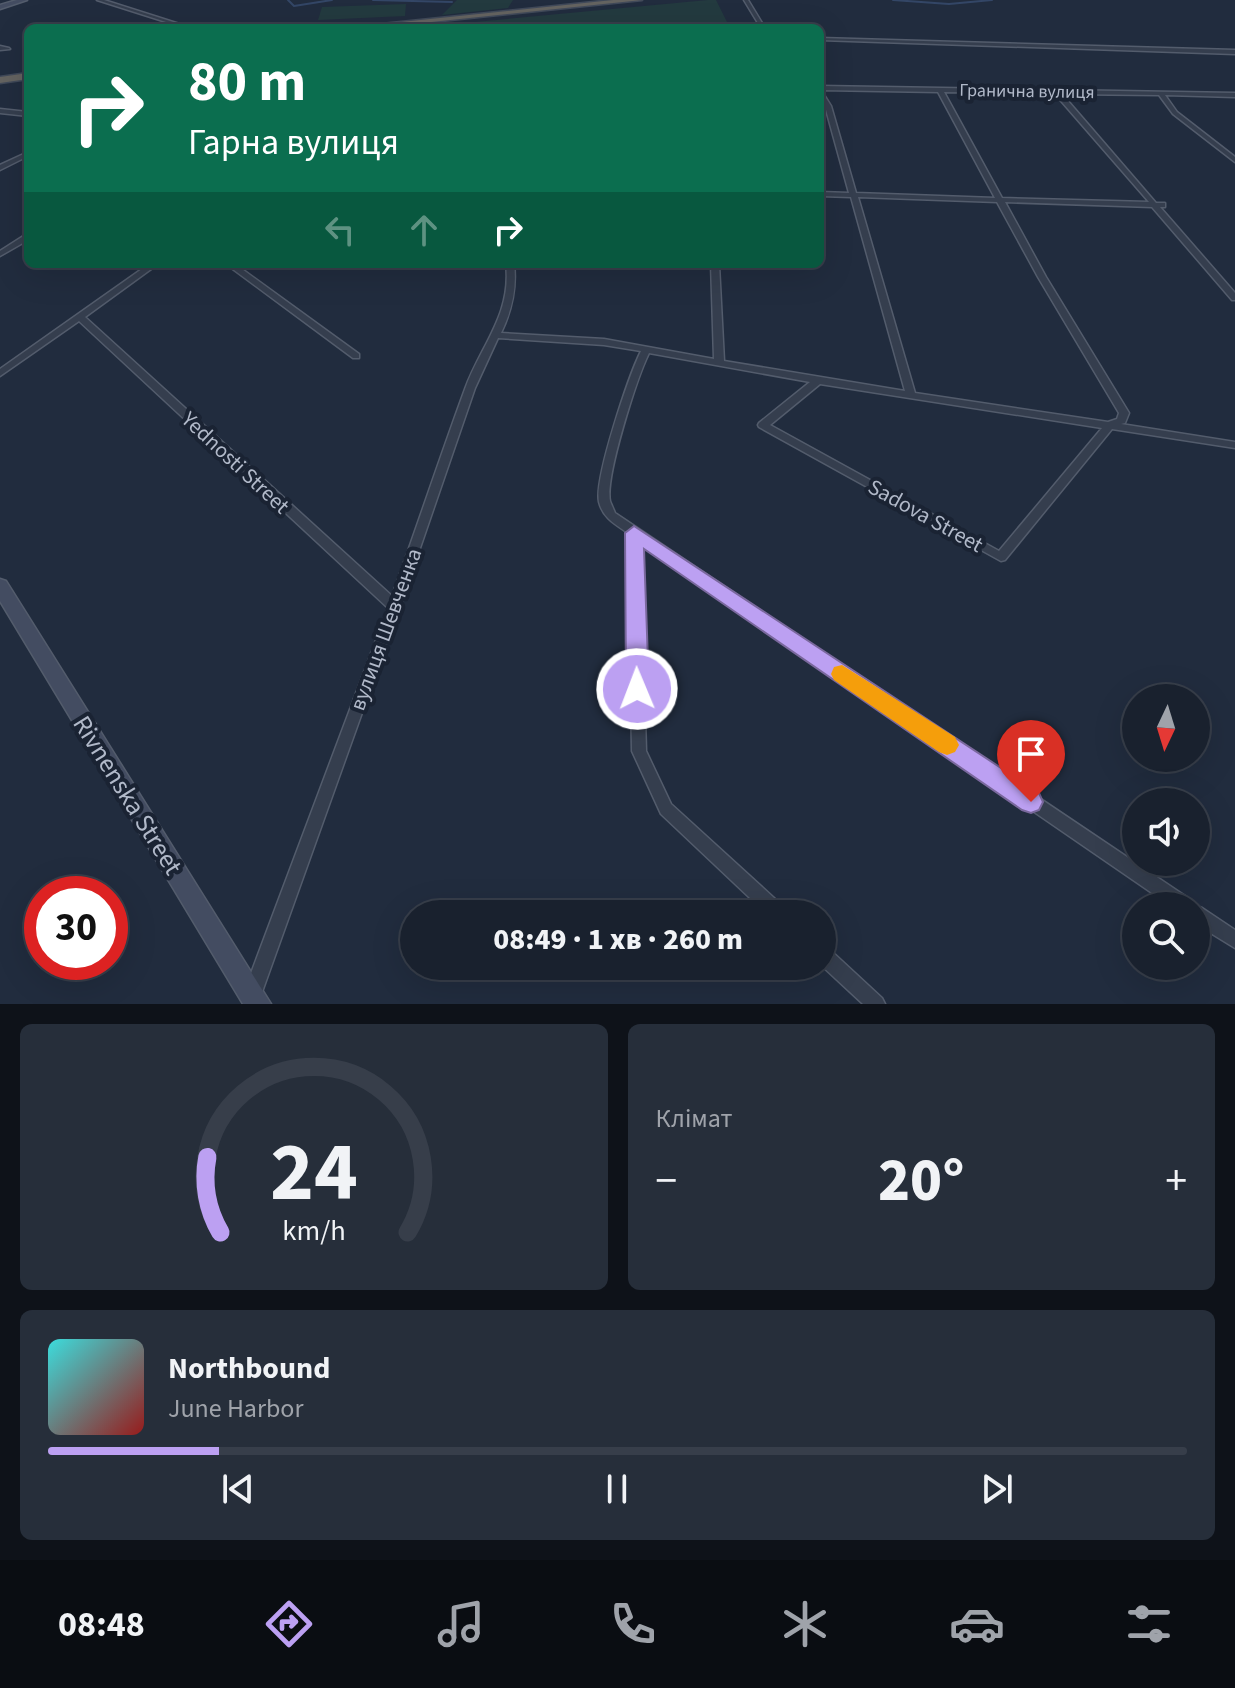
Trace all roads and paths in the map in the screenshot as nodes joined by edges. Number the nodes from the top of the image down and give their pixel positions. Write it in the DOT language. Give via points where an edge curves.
graph roads {
  1 [pos="24,0"];
  2 [pos="99,0"];
  3 [pos="638,0"];
  4 [pos="746,0"];
  5 [pos="0,7"];
  6 [pos="177,24"];
  7 [pos="389,24"];
  8 [pos="761,24"];
  9 [pos="824,39"];
  10 [pos="1235,52"];
  11 [pos="24,77"];
  12 [pos="0,80"];
  13 [pos="824,90"];
  14 [pos="940,90"];
  15 [pos="1057,92"];
  16 [pos="1160,93"];
  17 [pos="1235,95"];
  18 [pos="824,98"];
  19 [pos="0,111"];
  20 [pos="24,114"];
  21 [pos="24,156"];
  22 [pos="1235,160"];
  23 [pos="0,168"];
  24 [pos="824,194"];
  25 [pos="851,195"];
  26 [pos="1000,200"];
  27 [pos="1158,205"];
  28 [pos="24,239"];
  29 [pos="0,254"];
  30 [pos="149,268"];
  31 [pos="235,268"];
  32 [pos="510,268"];
  33 [pos="715,268"];
  34 [pos="1235,298"];
  35 [pos="81,318"];
  36 [pos="494,335"];
  37 [pos="646,351"];
  38 [pos="356,356"];
  39 [pos="719,362"];
  40 [pos="0,373"];
  41 [pos="818,381"];
  42 [pos="910,393"];
  43 [pos="1110,425"];
  44 [pos="1235,445"];
  45 [pos="634,533"];
  46 [pos="0,586"];
  47 [pos="393,605"];
  48 [pos="1164,892"];
  49 [pos="764,900"];
  50 [pos="1210,923"];
  51 [pos="1235,940"];
  52 [pos="836,967"];
  53 [pos="255,999"];
  54 [pos="876,1004"];
  1 -- 5 [label="main road"];
  2 -- 6 [label="street"];
  3 -- 7 [label="highway"];
  4 -- 8 [label="street"];
  9 -- 10 [label="street"];
  11 -- 12 [label="highway"];
  13 -- 14 [label="street, Гранична вулиця"];
  14 -- 15 [label="street, Гранична вулиця"];
  14 -- 26 [label="street"];
  15 -- 16 [label="street, Гранична вулиця"];
  15 -- 27 [label="street"];
  16 -- 17 [label="street, Гранична вулиця"];
  16 -- 22 [label="street" via="1175,113"];
  18 -- 25 [label="street"];
  19 -- 20 [label="street"];
  21 -- 23 [label="street"];
  24 -- 25 [label="street"];
  25 -- 26 [label="street"];
  25 -- 42 [label="street"];
  26 -- 27 [label="street"];
  26 -- 43 [label="street" via="1116,396 1124,413 1121,421"];
  27 -- 34 [label="street"];
  28 -- 29 [label="street"];
  30 -- 35 [label="street"];
  31 -- 38 [label="street"];
  32 -- 36 [label="street, вулиця Шевченка" via="513,292"];
  33 -- 39 [label="street"];
  35 -- 40 [label="street"];
  35 -- 47 [label="street, Yednosti Street"];
  36 -- 37 [label="street" via="604,342"];
  36 -- 47 [label="street, вулиця Шевченка" via="473,379"];
  37 -- 39 [label="street"];
  37 -- 45 [label="street" via="632,382 604,499 610,515"];
  39 -- 41 [label="street"];
  41 -- 42 [label="street"];
  41 -- 43 [label="street, Sadova Street" via="763,425 1001,557"];
  42 -- 43 [label="street"];
  43 -- 44 [label="street"];
  45 -- 48 [label="street"];
  45 -- 49 [label="street" via="639,751 666,809"];
  46 -- 53 [label="main road, Rivnenska Street"];
  47 -- 53 [label="street, вулиця Шевченка"];
  50 -- 51 [label="street"];
  52 -- 54 [label="street"];
}
